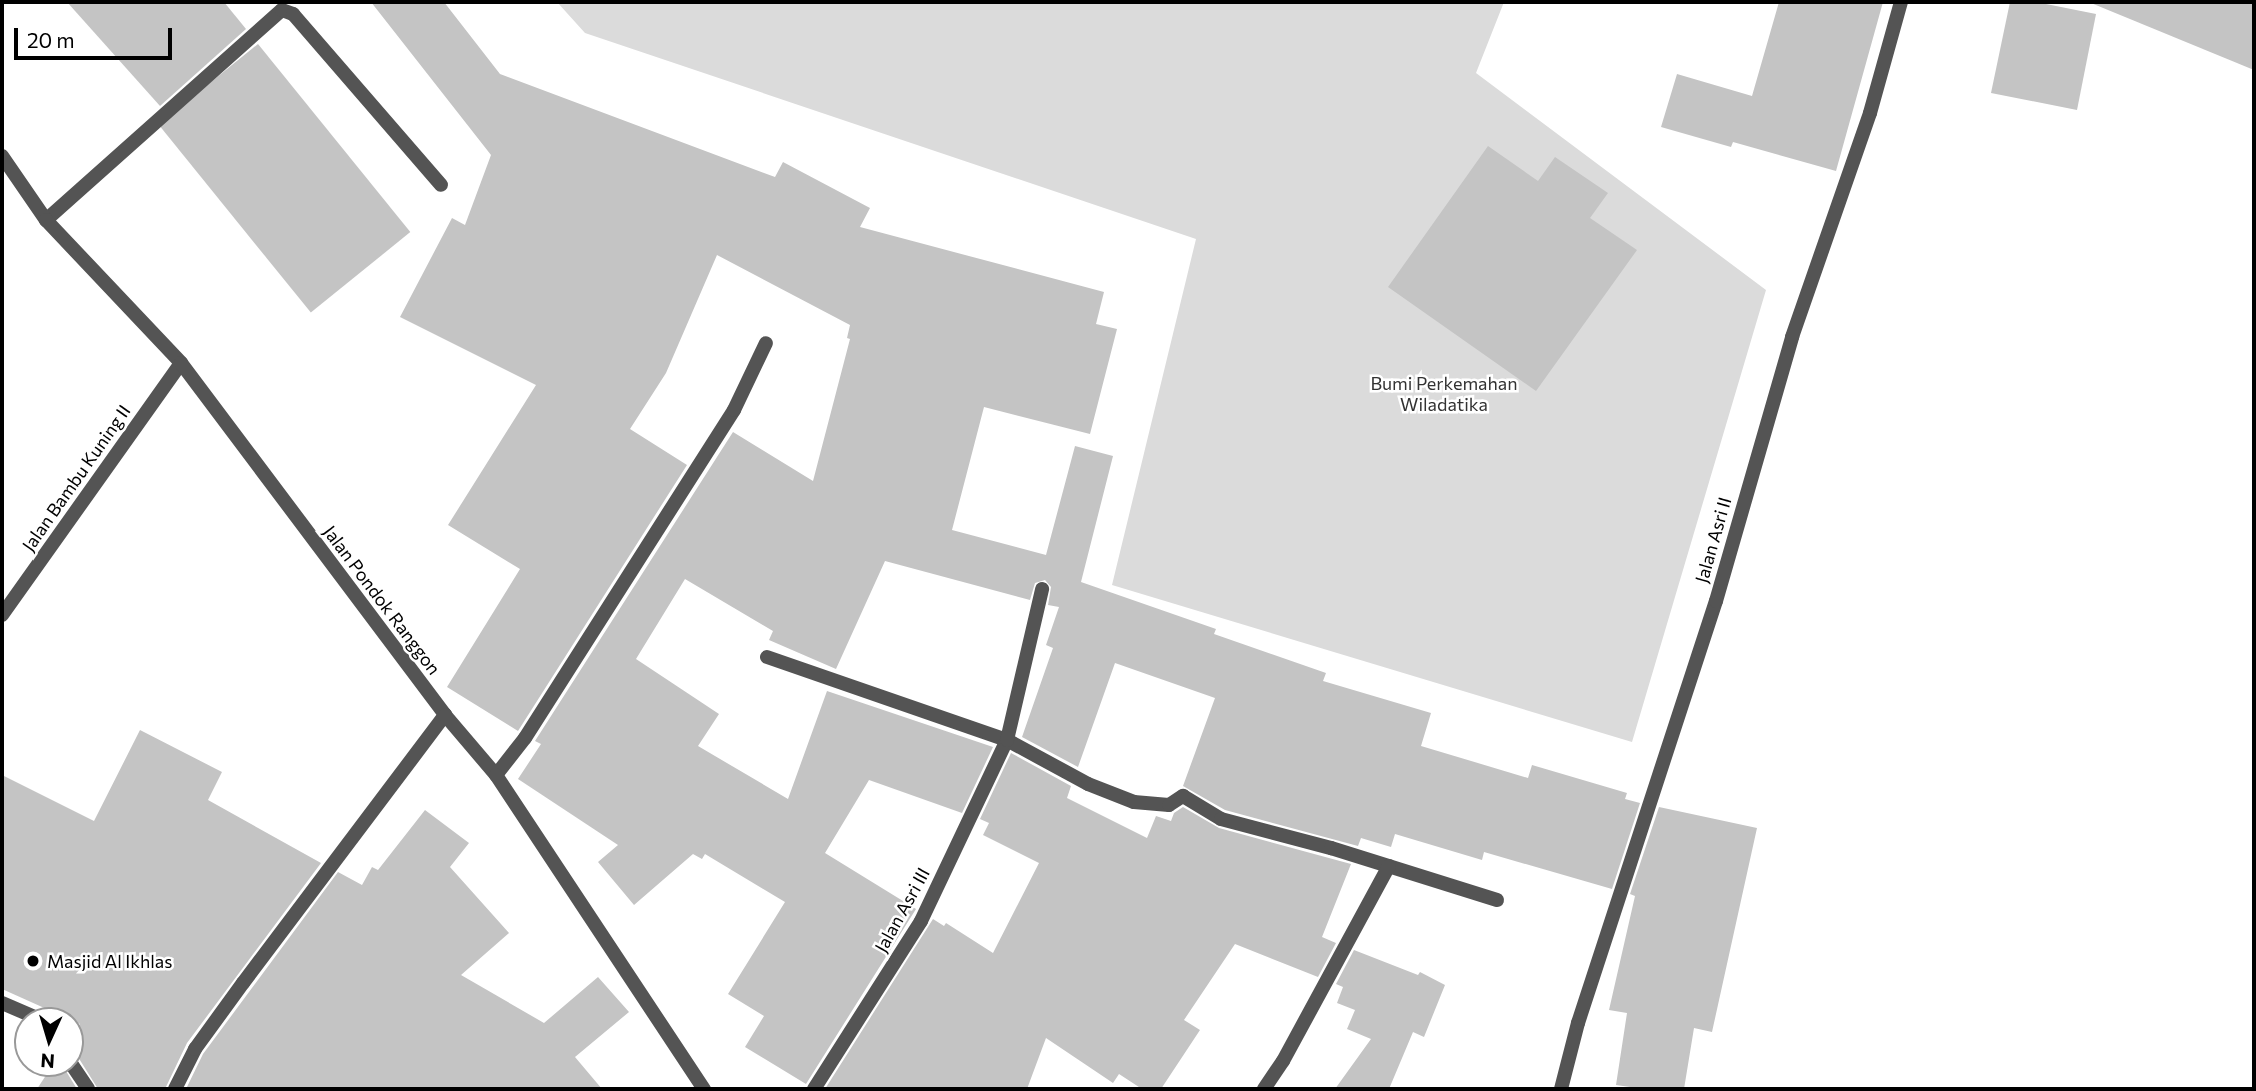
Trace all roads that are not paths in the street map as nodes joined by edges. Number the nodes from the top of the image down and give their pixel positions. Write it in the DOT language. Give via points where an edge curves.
graph roads {
  1 [pos="1901,2"];
  2 [pos="2,156"];
  3 [pos="441,185"];
  4 [pos="46,220"];
  5 [pos="766,343"];
  6 [pos="181,363"];
  7 [pos="1042,589"];
  8 [pos="2,615"];
  9 [pos="767,657"];
  10 [pos="445,715"];
  11 [pos="1007,740"];
  12 [pos="496,775"];
  13 [pos="1388,866"];
  14 [pos="1497,900"];
  15 [pos="175,1089"];
  16 [pos="704,1089"];
  17 [pos="814,1089"];
  18 [pos="1264,1089"];
  19 [pos="1561,1089"];
  1 -- 19 [label="street, Jalan Asri II" via="1870,113 1792,337 1716,601 1578,1023"];
  2 -- 4 [label="street, Jalan Pondok Ranggon"];
  3 -- 4 [label="street" via="293,14 282,10"];
  4 -- 6 [label="street, Jalan Pondok Ranggon"];
  5 -- 12 [label="street" via="734,410 525,738"];
  6 -- 8 [label="street, Jalan Bambu Kuning II"];
  6 -- 10 [label="street, Jalan Pondok Ranggon"];
  7 -- 11 [label="street, Jalan Asri III"];
  9 -- 11 [label="street"];
  10 -- 12 [label="street, Jalan Pondok Ranggon"];
  10 -- 15 [label="street" via="195,1049"];
  11 -- 13 [label="street" via="1088,784 1134,802 1168,805 1183,796 1221,819"];
  11 -- 17 [label="street, Jalan Asri III" via="921,922"];
  12 -- 16 [label="street, Jalan Pondok Ranggon"];
  13 -- 14 [label="street"];
  13 -- 18 [label="street"];
}
